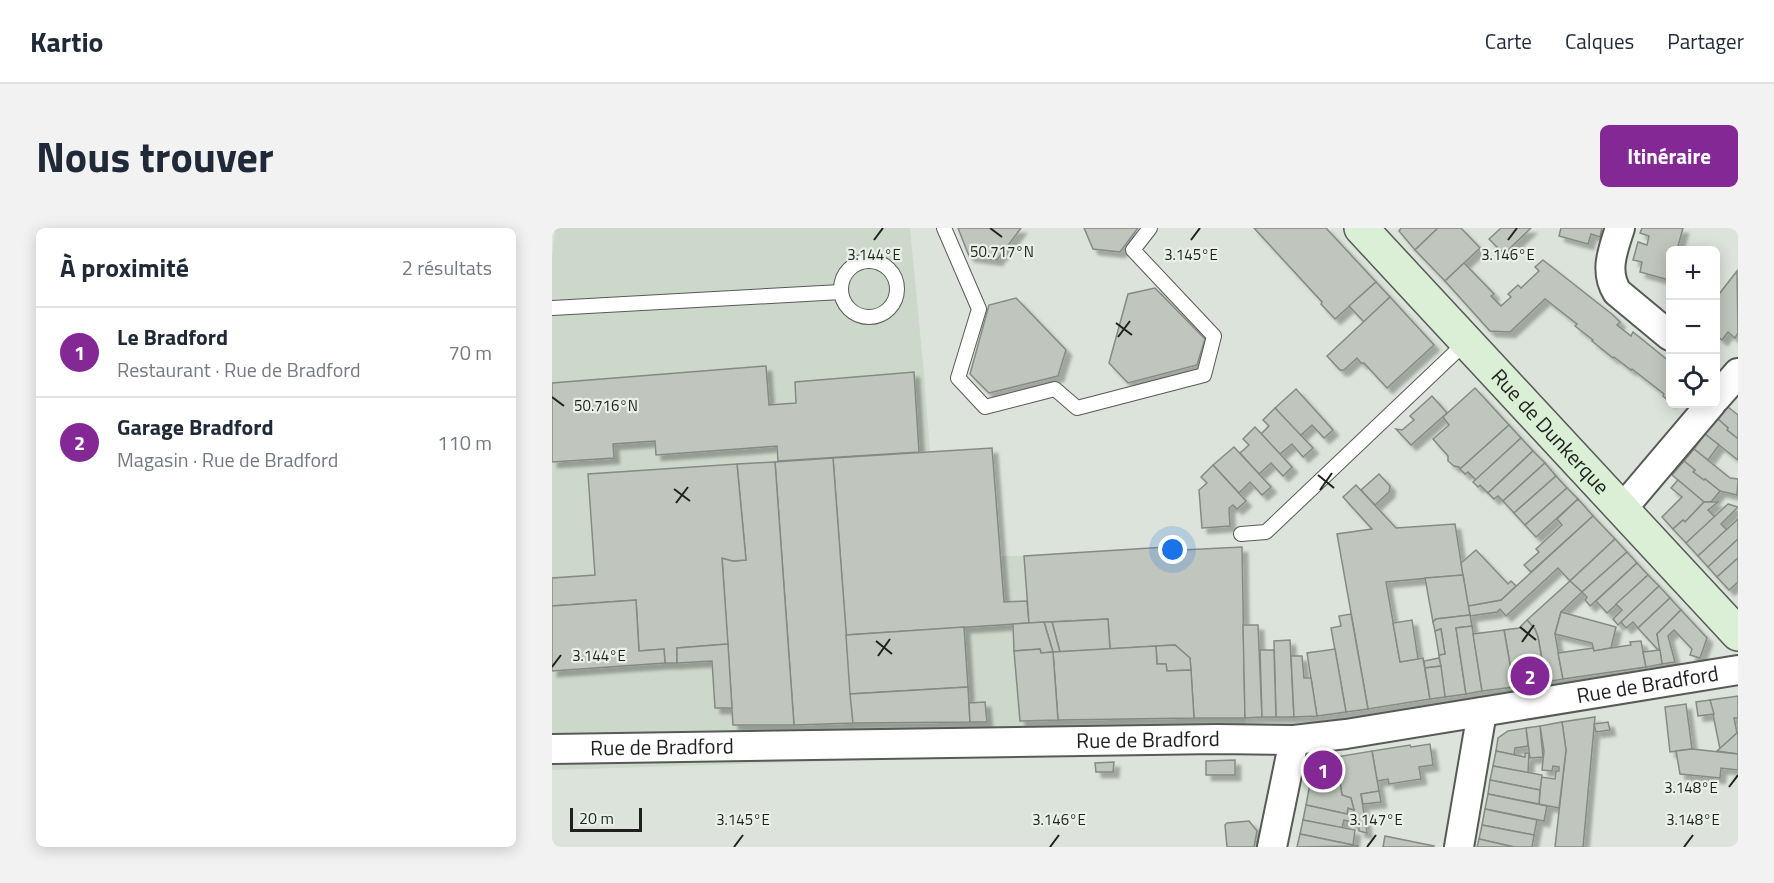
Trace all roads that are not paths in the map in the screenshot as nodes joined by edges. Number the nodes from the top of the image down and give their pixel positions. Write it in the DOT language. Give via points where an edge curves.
graph roads {
  1 [pos="944,228"];
  2 [pos="1150,228"];
  3 [pos="1361,228"];
  4 [pos="1620,228"];
  5 [pos="841,292"];
  6 [pos="552,308"];
  7 [pos="1666,332"];
  8 [pos="1466,342"];
  9 [pos="1721,386"];
  10 [pos="1622,509"];
  11 [pos="1241,534"];
  12 [pos="1738,634"];
  13 [pos="1738,670"];
  14 [pos="1482,712"];
  15 [pos="1294,740"];
  16 [pos="552,749"];
  17 [pos="1272,847"];
  18 [pos="1459,847"];
  1 -- 2 [label="lane" via="979,309 958,378 985,407 1054,389 1077,408 1204,375 1214,336 1133,250"];
  3 -- 8 [label="main road, Rue de Dunkerque"];
  4 -- 7 [label="street" via="1610,264 1612,284"];
  5 -- 5 [label="lane" via="847,306 868,317 889,308 897,286 885,266 863,262 849,270"];
  5 -- 6 [label="lane"];
  8 -- 10 [label="main road, Rue de Dunkerque"];
  8 -- 11 [label="lane" via="1266,532"];
  9 -- 10 [label="street"];
  10 -- 12 [label="main road, Rue de Dunkerque"];
  13 -- 14 [label="street, Rue de Bradford"];
  14 -- 15 [label="street, Rue de Bradford"];
  14 -- 18 [label="street"];
  15 -- 16 [label="street, Rue de Bradford"];
  15 -- 17 [label="street"];
}
